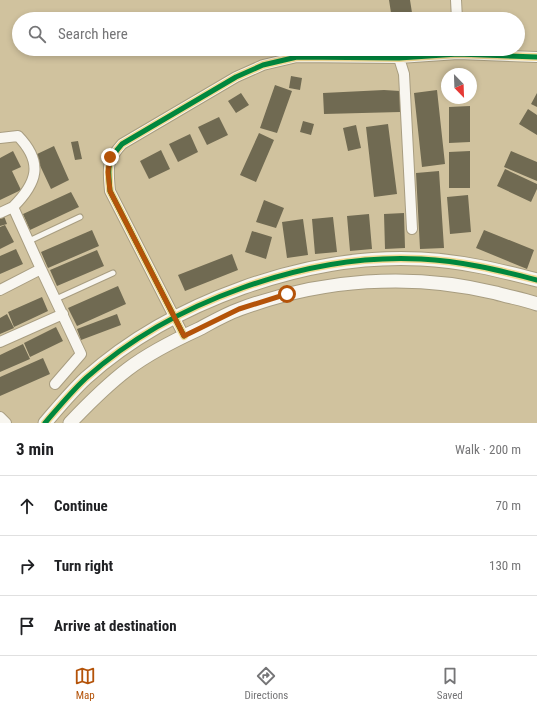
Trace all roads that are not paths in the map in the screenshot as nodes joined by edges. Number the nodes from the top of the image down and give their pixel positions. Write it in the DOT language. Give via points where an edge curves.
graph roads {
  1 [pos="456,0"];
  2 [pos="457,12"];
  3 [pos="419,56"];
  4 [pos="521,56"];
  5 [pos="537,57"];
  6 [pos="399,58"];
  7 [pos="0,138"];
  8 [pos="13,207"];
  9 [pos="0,213"];
  10 [pos="80,217"];
  11 [pos="412,229"];
  12 [pos="29,241"];
  13 [pos="41,269"];
  14 [pos="113,273"];
  15 [pos="537,280"];
  16 [pos="0,290"];
  17 [pos="56,299"];
  18 [pos="537,304"];
  19 [pos="63,314"];
  20 [pos="175,318"];
  21 [pos="184,336"];
  22 [pos="0,342"];
  23 [pos="55,384"];
  24 [pos="0,417"];
  25 [pos="6,423"];
  26 [pos="44,423"];
  27 [pos="70,423"];
  1 -- 2 [label="street"];
  3 -- 6 [label="street"];
  4 -- 5 [label="street"];
  6 -- 11 [label="street" via="404,74"];
  6 -- 20 [label="street" via="297,58 263,65 236,77 122,144 110,157 110,191"];
  7 -- 8 [label="street" via="18,136 26,144 33,160 35,176 26,194"];
  8 -- 9 [label="street"];
  8 -- 12 [label="street"];
  10 -- 12 [label="lane"];
  12 -- 13 [label="street"];
  13 -- 16 [label="street"];
  13 -- 17 [label="street"];
  14 -- 17 [label="lane"];
  15 -- 20 [label="street" via="479,265 420,259 363,261 281,274 234,291"];
  17 -- 19 [label="street"];
  18 -- 21 [label="street" via="472,287 419,281 365,282 287,294 239,309"];
  19 -- 22 [label="street"];
  19 -- 23 [label="street" via="81,354"];
  20 -- 21 [label="street"];
  20 -- 26 [label="street" via="148,333 86,379"];
  21 -- 27 [label="street" via="129,369 96,396"];
  24 -- 25 [label="street"];
}
